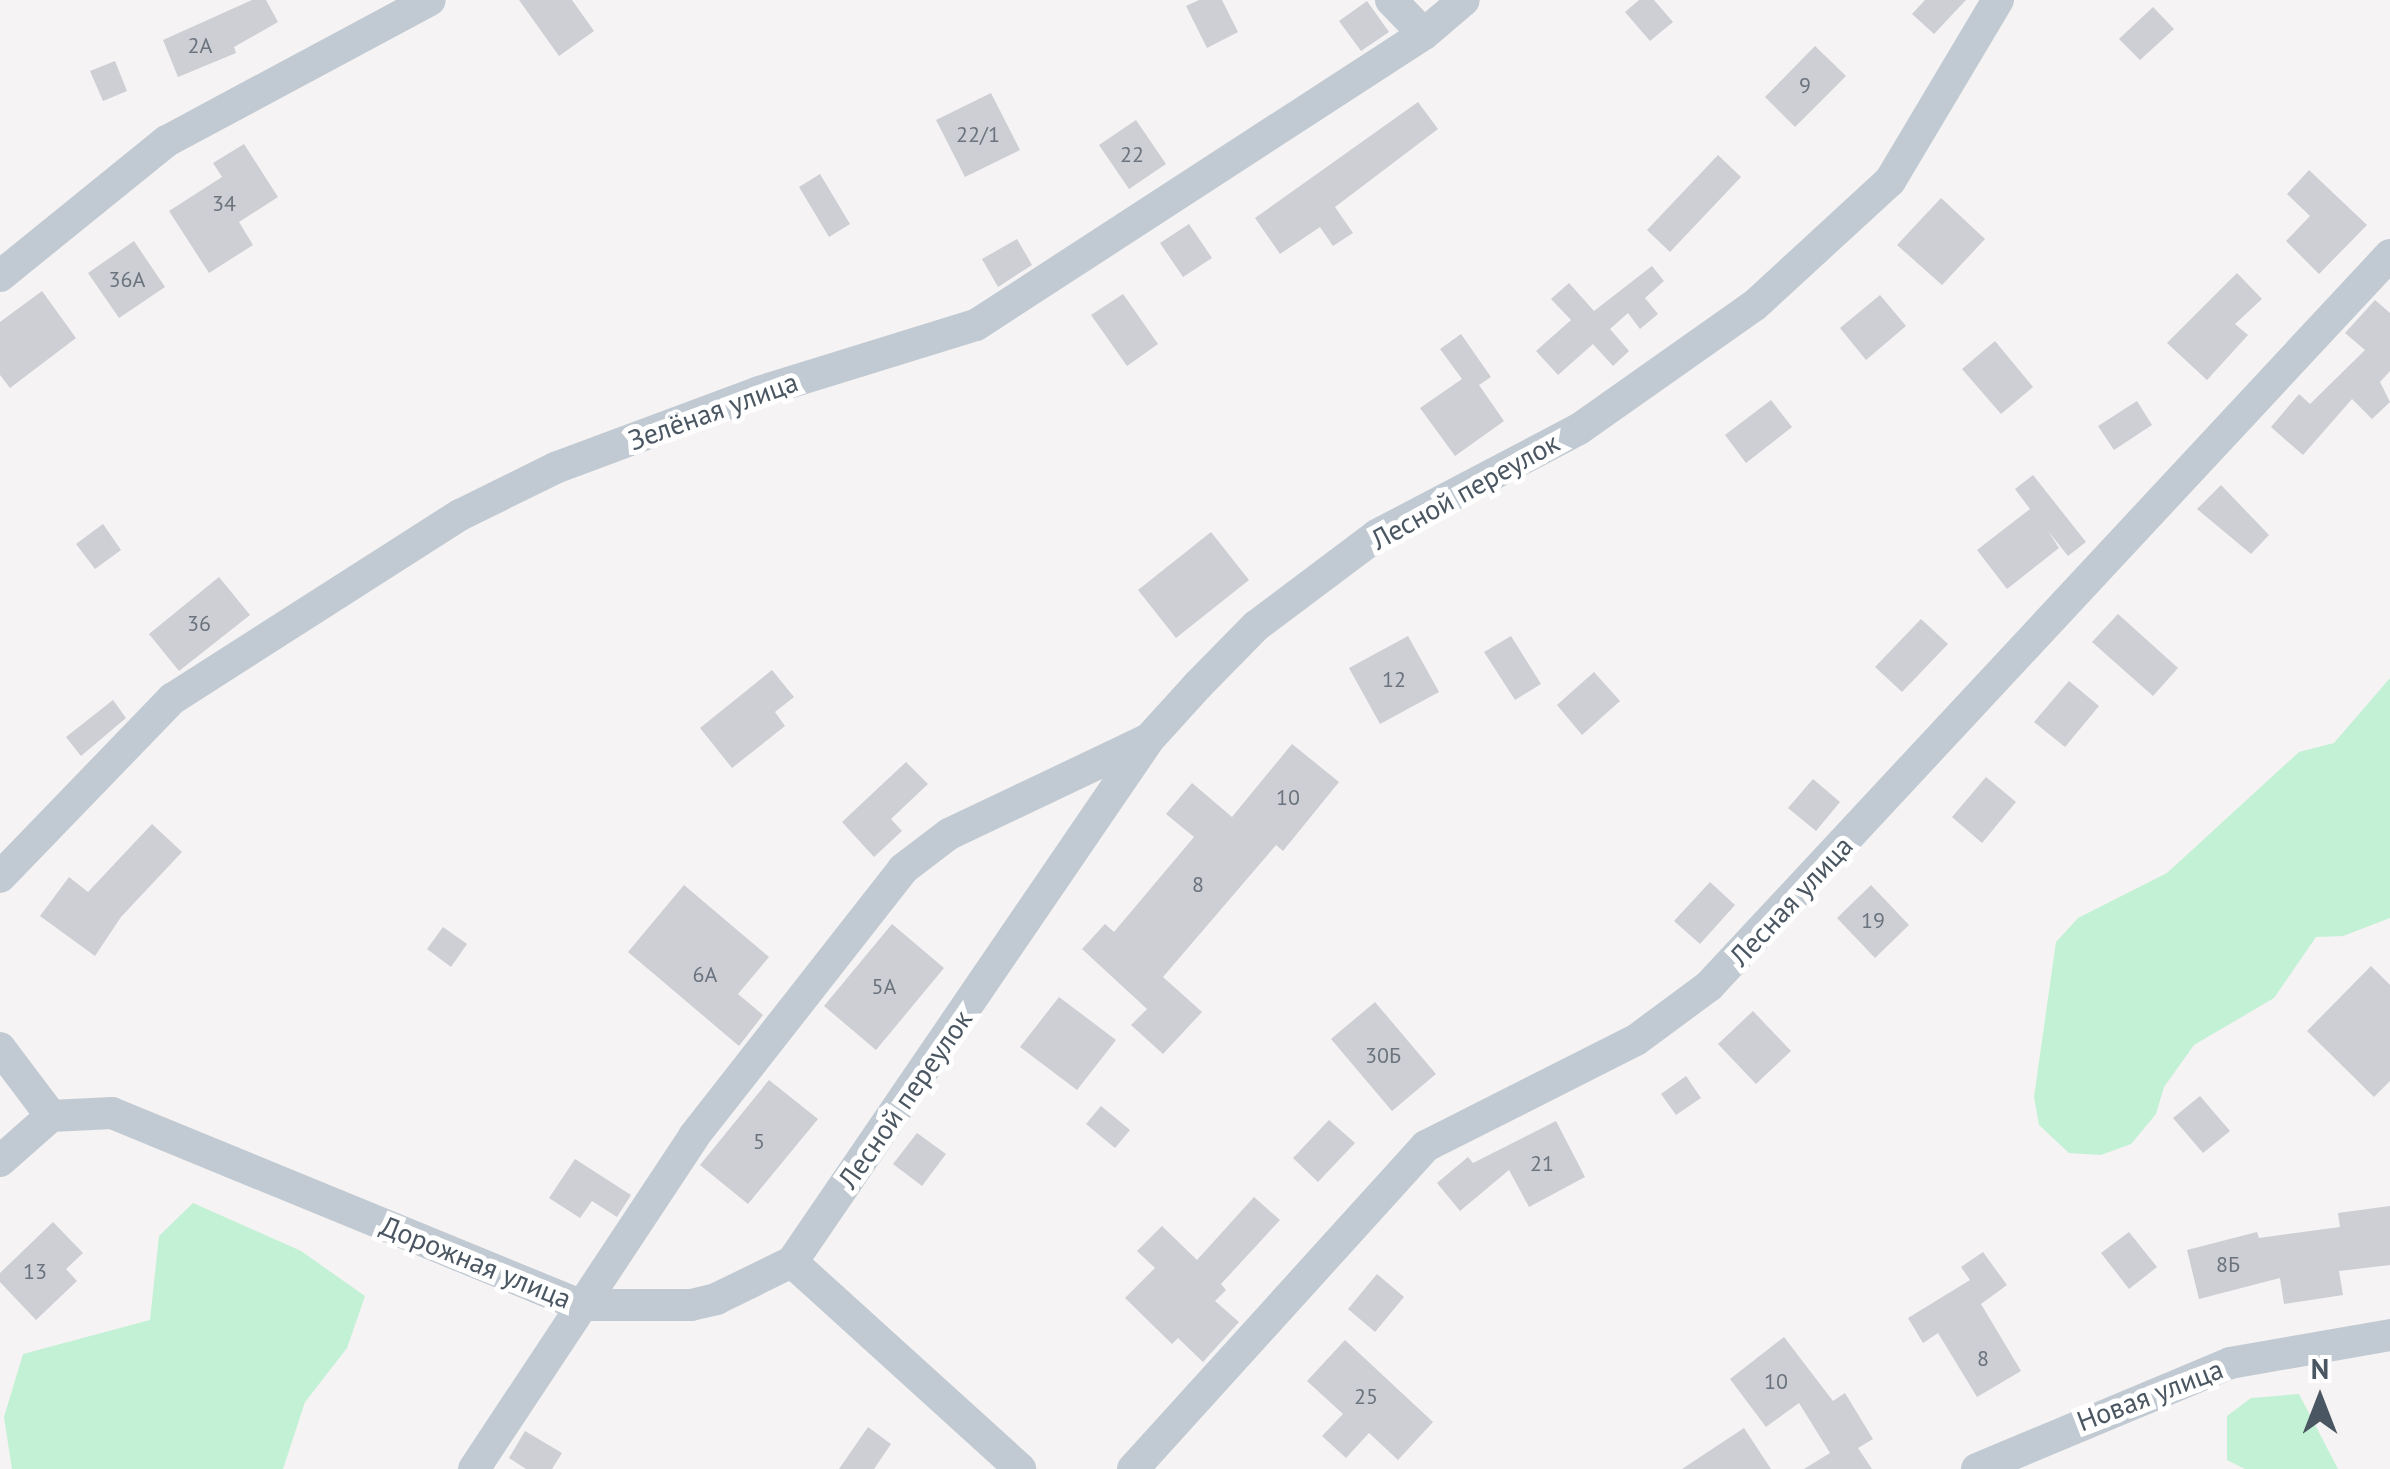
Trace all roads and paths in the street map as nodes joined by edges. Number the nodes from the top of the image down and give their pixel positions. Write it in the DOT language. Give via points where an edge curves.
graph roads {
  1 [pos="430,0"];
  2 [pos="1390,0"];
  3 [pos="1464,0"];
  4 [pos="1998,0"];
  5 [pos="1424,34"];
  6 [pos="2390,255"];
  7 [pos="0,276"];
  8 [pos="1149,738"];
  9 [pos="0,877"];
  10 [pos="0,1048"];
  11 [pos="51,1116"];
  12 [pos="0,1161"];
  13 [pos="792,1262"];
  14 [pos="580,1304"];
  15 [pos="2390,1335"];
  16 [pos="474,1469"];
  17 [pos="1020,1469"];
  18 [pos="1133,1469"];
  19 [pos="1977,1469"];
  1 -- 7 [label="street" via="167,141"];
  2 -- 5 [label="street"];
  3 -- 5 [label="street, Зелёная улица"];
  4 -- 8 [label="street, Лесной переулок" via="1890,181 1755,305 1579,428 1377,535 1256,626"];
  5 -- 9 [label="street, Зелёная улица" via="976,325 740,399 554,468 460,515 172,699"];
  6 -- 18 [label="street, Лесная улица" via="1709,986 1636,1040 1426,1146"];
  8 -- 13 [label="street, Лесной переулок"];
  8 -- 14 [label="street" via="949,834 903,869 694,1136"];
  10 -- 11 [label="street"];
  11 -- 12 [label="street"];
  11 -- 14 [label="street, Дорожная улица" via="112,1114"];
  13 -- 14 [label="street, Дорожная улица" via="716,1300"];
  13 -- 17 [label="street"];
  14 -- 16 [label="street"];
  15 -- 19 [label="street, Новая улица" via="2230,1363"];
}
